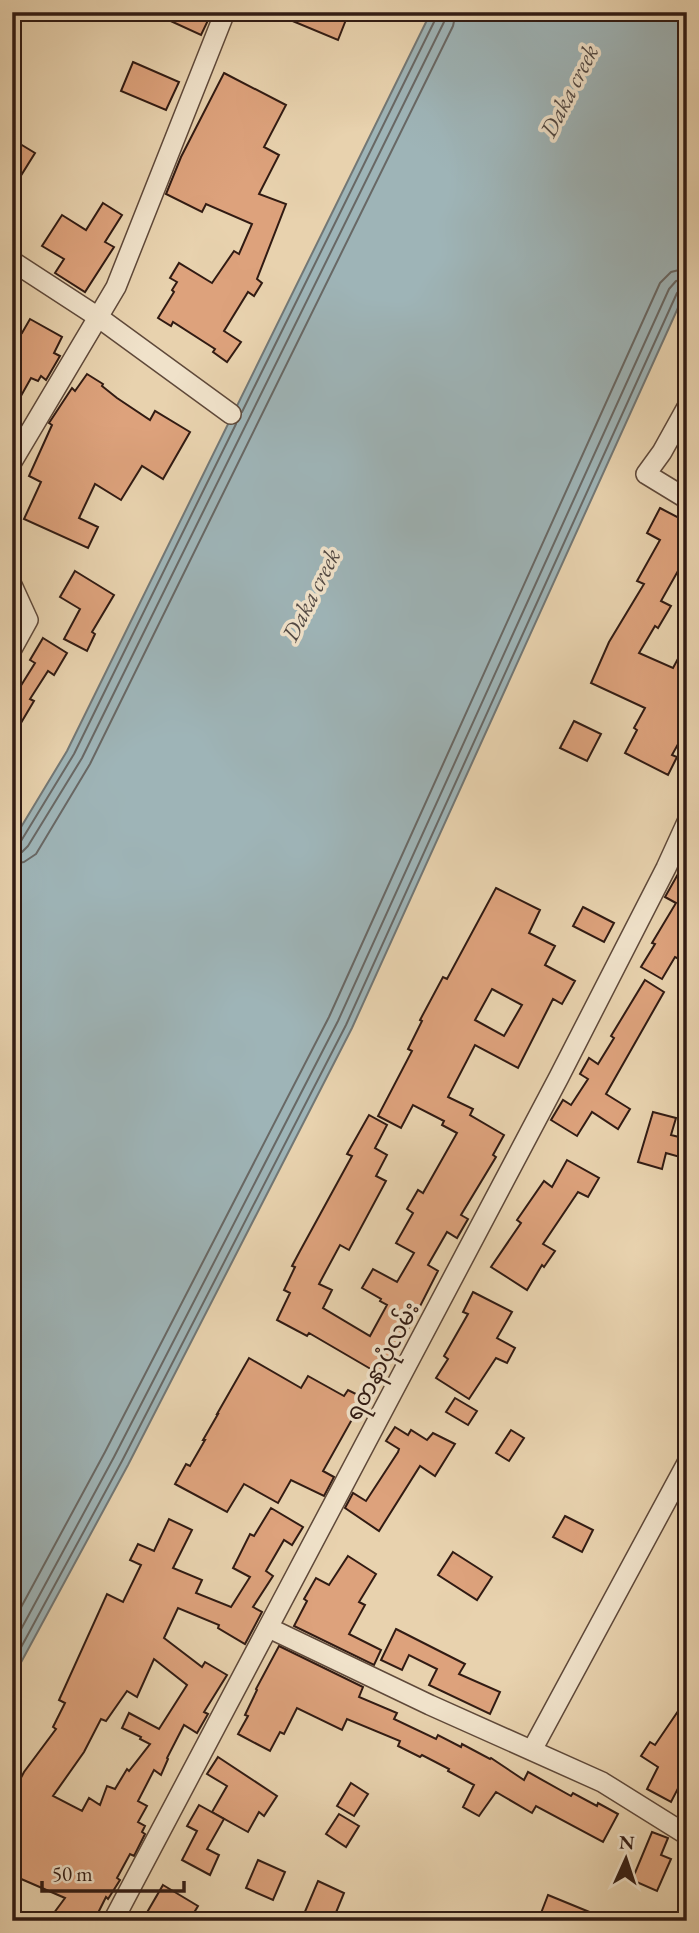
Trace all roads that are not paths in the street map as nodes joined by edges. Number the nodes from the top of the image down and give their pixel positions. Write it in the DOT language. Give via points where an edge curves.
graph roads {
  1 [pos="225,12"];
  2 [pos="12,261"];
  3 [pos="98,317"];
  4 [pos="687,407"];
  5 [pos="231,414"];
  6 [pos="12,462"];
  7 [pos="687,499"];
  8 [pos="12,585"];
  9 [pos="12,649"];
  10 [pos="684,834"];
  11 [pos="687,1463"];
  12 [pos="269,1628"];
  13 [pos="532,1750"];
  14 [pos="684,1828"];
  15 [pos="113,1921"];
  1 -- 3 [label="street" via="116,287"];
  2 -- 3 [label="street"];
  3 -- 5 [label="street"];
  3 -- 6 [label="street"];
  4 -- 7 [label="street" via="646,474"];
  8 -- 9 [label="street" via="28,621"];
  10 -- 12 [label="street, ရတနာပုံလမ်း"];
  11 -- 13 [label="street"];
  12 -- 13 [label="street"];
  12 -- 15 [label="street, ရတနာပုံလမ်း"];
  13 -- 14 [label="street"];
}
